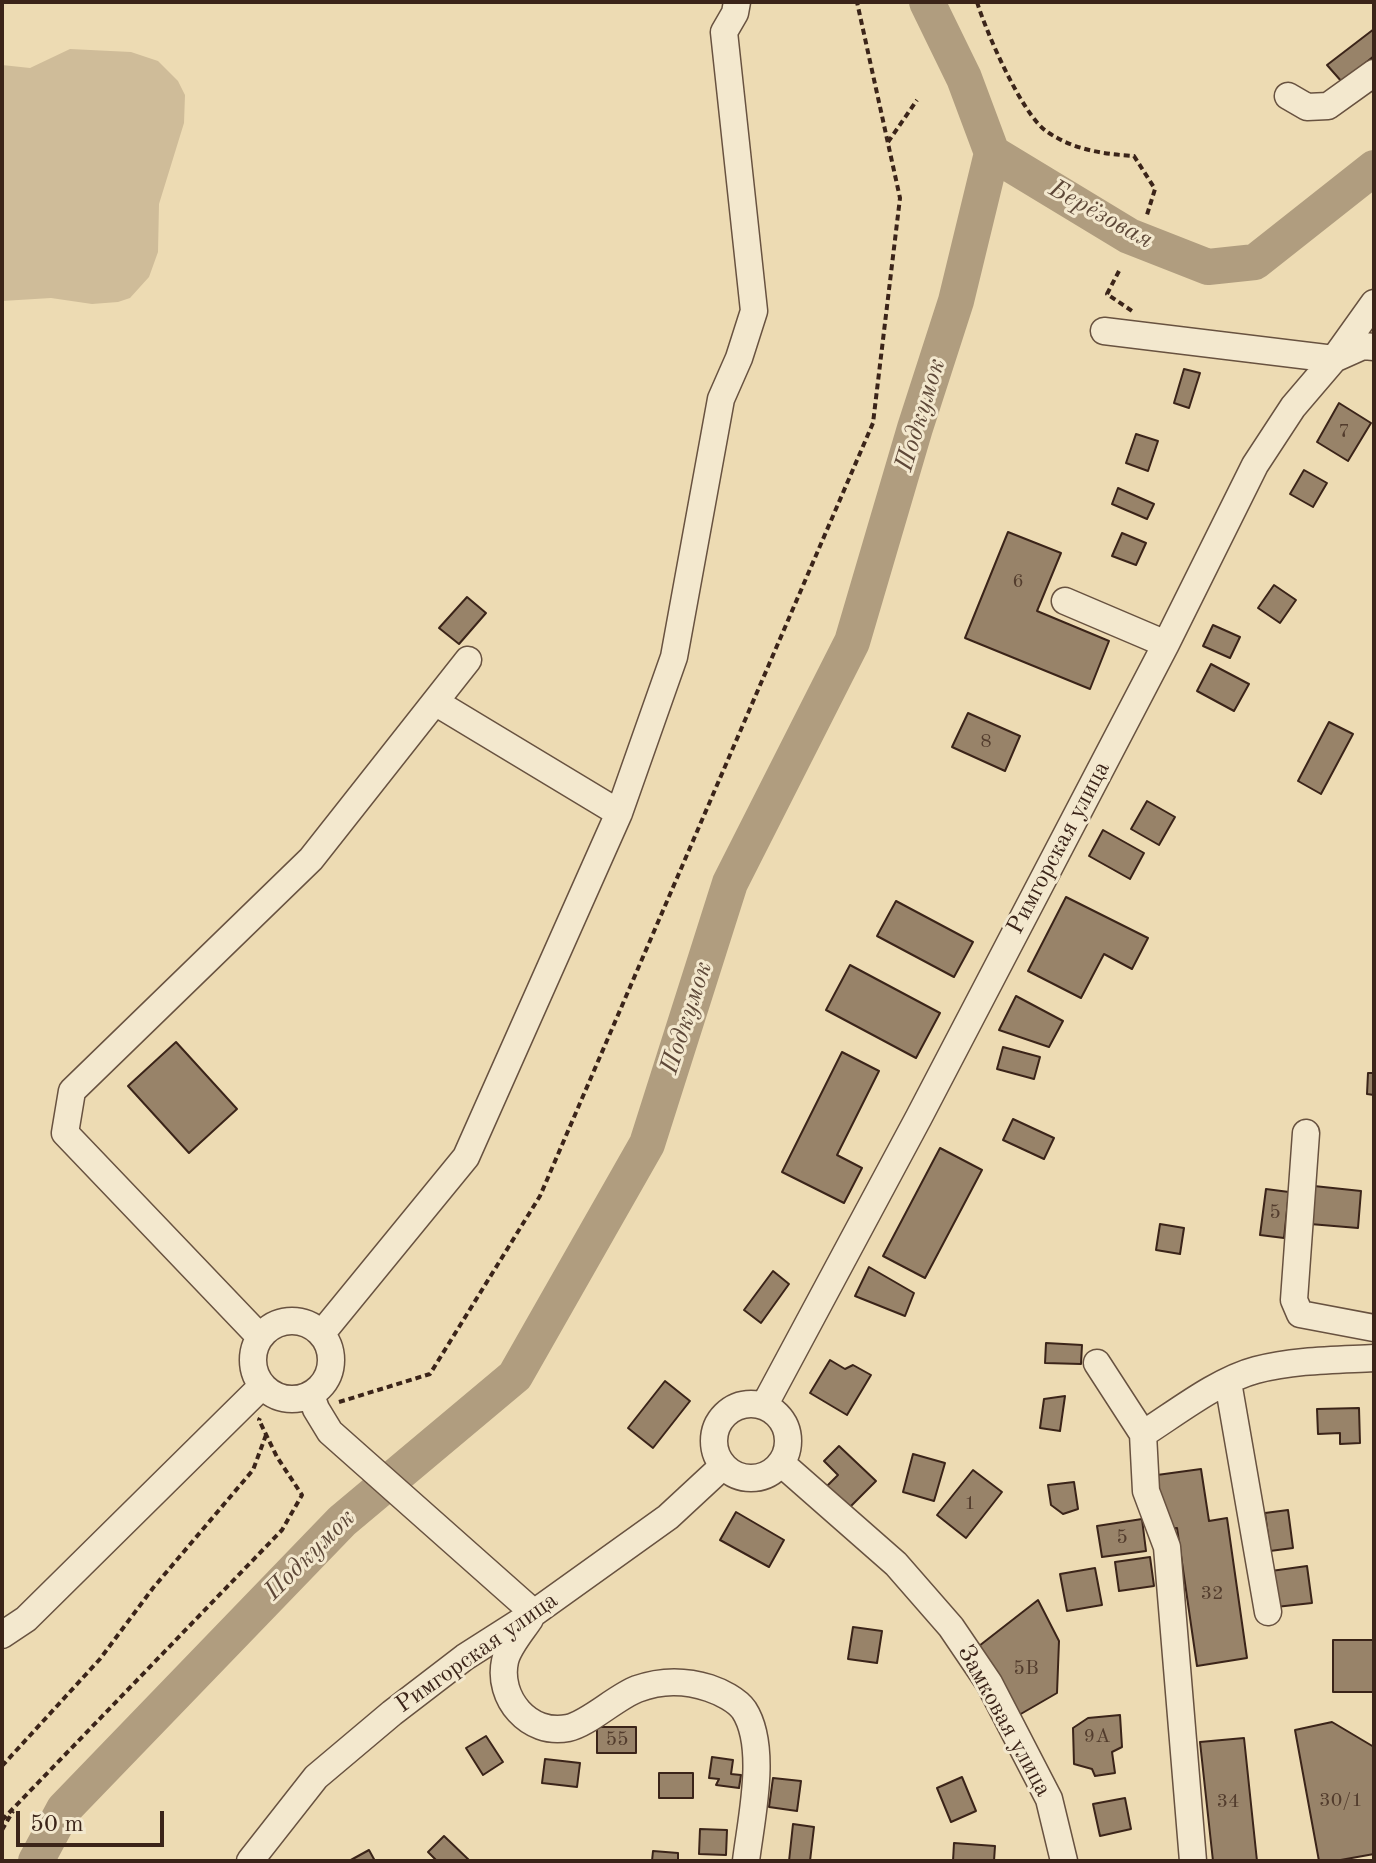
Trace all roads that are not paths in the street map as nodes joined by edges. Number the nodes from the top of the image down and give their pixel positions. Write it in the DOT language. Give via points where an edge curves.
graph roads {
  1 [pos="737,2"];
  2 [pos="1374,73"];
  3 [pos="1288,96"];
  4 [pos="1374,303"];
  5 [pos="1104,331"];
  6 [pos="1374,347"];
  7 [pos="1334,359"];
  8 [pos="1065,601"];
  9 [pos="1166,644"];
  10 [pos="468,660"];
  11 [pos="435,702"];
  12 [pos="619,813"];
  13 [pos="1306,1133"];
  14 [pos="1374,1328"];
  15 [pos="322,1333"];
  16 [pos="260,1337"];
  17 [pos="1374,1358"];
  18 [pos="1097,1363"];
  19 [pos="1228,1382"];
  20 [pos="268,1391"];
  21 [pos="314,1402"];
  22 [pos="764,1406"];
  23 [pos="1143,1434"];
  24 [pos="781,1463"];
  25 [pos="723,1466"];
  26 [pos="1268,1612"];
  27 [pos="534,1613"];
  28 [pos="2,1635"];
  29 [pos="250,1861"];
  30 [pos="746,1861"];
  31 [pos="1064,1861"];
  32 [pos="1193,1861"];
  1 -- 12 [label="street" via="724,32 754,311 721,399 674,657"];
  2 -- 3 [label="street" via="1328,106 1307,107"];
  4 -- 7 [label="street, Римгорская улица"];
  5 -- 7 [label="street"];
  6 -- 7 [label="street" via="1363,346"];
  7 -- 9 [label="street, Римгорская улица" via="1293,407 1255,465"];
  8 -- 9 [label="street"];
  9 -- 22 [label="street, Римгорская улица"];
  10 -- 11 [label="street"];
  11 -- 12 [label="street"];
  11 -- 16 [label="street" via="311,859 72,1091 65,1133"];
  12 -- 15 [label="street" via="466,1157"];
  13 -- 14 [label="street" via="1294,1300 1300,1314"];
  15 -- 16 [label="street" via="290,1320"];
  15 -- 21 [label="street" via="331,1366"];
  16 -- 20 [label="street" via="252,1362"];
  17 -- 19 [label="street" via="1255,1370"];
  18 -- 23 [label="street"];
  19 -- 23 [label="street"];
  19 -- 26 [label="street"];
  20 -- 21 [label="street"];
  20 -- 28 [label="street" via="26,1619"];
  21 -- 27 [label="street" via="330,1432"];
  22 -- 24 [label="street" via="787,1430"];
  22 -- 25 [label="street" via="740,1405 720,1420 714,1443"];
  23 -- 32 [label="street" via="1146,1491 1167,1547"];
  24 -- 25 [label="street" via="753,1478"];
  24 -- 31 [label="street, Замковая улица" via="896,1564 951,1627 989,1683 1049,1799"];
  25 -- 27 [label="street, Римгорская улица" via="668,1517"];
  27 -- 29 [label="street, Римгорская улица" via="465,1657 316,1777"];
  27 -- 30 [label="street" via="505,1659 504,1689 518,1712 543,1728 570,1728 635,1690 663,1681 720,1692 743,1708 757,1757"];
}
